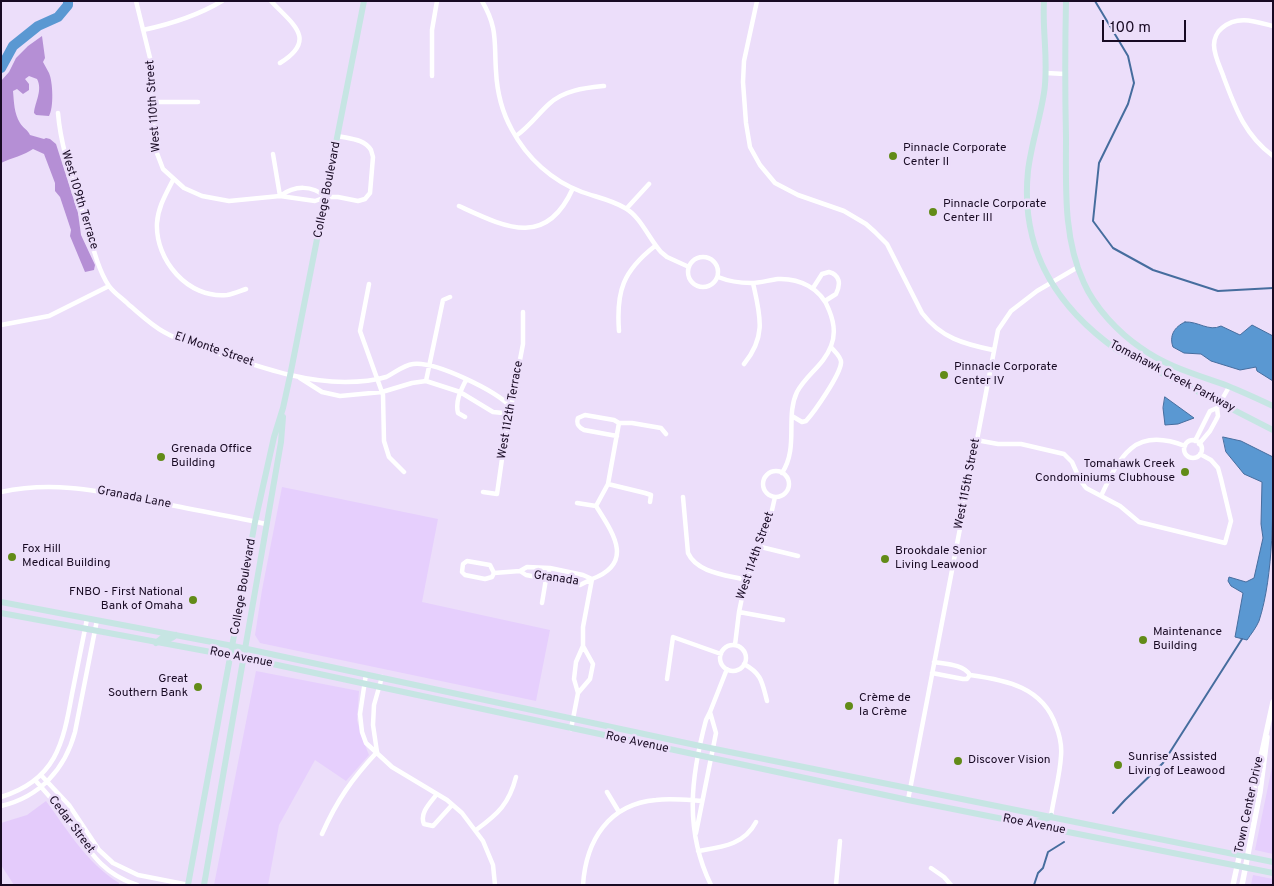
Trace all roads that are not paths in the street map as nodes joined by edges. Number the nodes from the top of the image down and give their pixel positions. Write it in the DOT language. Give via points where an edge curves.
graph roads {
  1 [pos="136,1"];
  2 [pos="222,1"];
  3 [pos="271,1"];
  4 [pos="364,1"];
  5 [pos="437,1"];
  6 [pos="482,1"];
  7 [pos="756,1"];
  8 [pos="1044,1"];
  9 [pos="1066,1"];
  10 [pos="1273,26"];
  11 [pos="143,30"];
  12 [pos="280,63"];
  13 [pos="1046,74"];
  14 [pos="1065,74"];
  15 [pos="432,76"];
  16 [pos="604,86"];
  17 [pos="154,102"];
  18 [pos="198,102"];
  19 [pos="58,113"];
  20 [pos="338,136"];
  21 [pos="516,136"];
  22 [pos="273,154"];
  23 [pos="1273,156"];
  24 [pos="173,180"];
  25 [pos="649,184"];
  26 [pos="573,188"];
  27 [pos="280,196"];
  28 [pos="326,197"];
  29 [pos="459,206"];
  30 [pos="627,208"];
  31 [pos="655,246"];
  32 [pos="688,267"];
  33 [pos="1078,267"];
  34 [pos="718,277"];
  35 [pos="753,283"];
  36 [pos="1050,283"];
  37 [pos="369,284"];
  38 [pos="109,286"];
  39 [pos="813,288"];
  40 [pos="246,289"];
  41 [pos="450,298"];
  42 [pos="825,301"];
  43 [pos="523,312"];
  44 [pos="1,325"];
  45 [pos="618,331"];
  46 [pos="830,347"];
  47 [pos="993,350"];
  48 [pos="744,364"];
  49 [pos="430,366"];
  50 [pos="290,376"];
  51 [pos="300,378"];
  52 [pos="377,379"];
  53 [pos="466,380"];
  54 [pos="426,381"];
  55 [pos="1229,387"];
  56 [pos="382,392"];
  57 [pos="460,392"];
  58 [pos="1218,406"];
  59 [pos="1273,406"];
  60 [pos="511,407"];
  61 [pos="283,408"];
  62 [pos="792,416"];
  63 [pos="465,417"];
  64 [pos="619,423"];
  65 [pos="1273,430"];
  66 [pos="666,434"];
  67 [pos="617,436"];
  68 [pos="976,440"];
  69 [pos="1197,442"];
  70 [pos="1185,446"];
  71 [pos="1200,454"];
  72 [pos="404,472"];
  73 [pos="782,473"];
  74 [pos="608,484"];
  75 [pos="1,492"];
  76 [pos="482,492"];
  77 [pos="1101,496"];
  78 [pos="683,497"];
  79 [pos="775,497"];
  80 [pos="650,502"];
  81 [pos="577,503"];
  82 [pos="596,506"];
  83 [pos="255,522"];
  84 [pos="266,524"];
  85 [pos="761,547"];
  86 [pos="798,556"];
  87 [pos="550,568"];
  88 [pos="520,571"];
  89 [pos="494,573"];
  90 [pos="546,579"];
  91 [pos="592,579"];
  92 [pos="746,580"];
  93 [pos="1,602"];
  94 [pos="542,603"];
  95 [pos="739,612"];
  96 [pos="1,613"];
  97 [pos="87,619"];
  98 [pos="97,620"];
  99 [pos="783,620"];
  100 [pos="85,630"];
  101 [pos="94,631"];
  102 [pos="158,632"];
  103 [pos="176,635"];
  104 [pos="139,640"];
  105 [pos="156,643"];
  106 [pos="735,645"];
  107 [pos="233,646"];
  108 [pos="583,646"];
  109 [pos="246,649"];
  110 [pos="721,654"];
  111 [pos="231,656"];
  112 [pos="244,659"];
  113 [pos="934,662"];
  114 [pos="744,664"];
  115 [pos="726,669"];
  116 [pos="932,673"];
  117 [pos="366,674"];
  118 [pos="970,675"];
  119 [pos="382,677"];
  120 [pos="666,679"];
  121 [pos="365,684"];
  122 [pos="380,687"];
  123 [pos="578,694"];
  124 [pos="72,698"];
  125 [pos="82,700"];
  126 [pos="767,701"];
  127 [pos="1273,702"];
  128 [pos="710,712"];
  129 [pos="573,719"];
  130 [pos="1268,725"];
  131 [pos="571,729"];
  132 [pos="700,746"];
  133 [pos="714,749"];
  134 [pos="377,752"];
  135 [pos="698,756"];
  136 [pos="712,758"];
  137 [pos="41,775"];
  138 [pos="516,777"];
  139 [pos="35,780"];
  140 [pos="48,781"];
  141 [pos="42,787"];
  142 [pos="910,789"];
  143 [pos="607,792"];
  144 [pos="437,794"];
  145 [pos="1,796"];
  146 [pos="908,800"];
  147 [pos="692,801"];
  148 [pos="702,801"];
  149 [pos="452,804"];
  150 [pos="1,806"];
  151 [pos="620,812"];
  152 [pos="1051,816"];
  153 [pos="756,822"];
  154 [pos="1028,824"];
  155 [pos="476,830"];
  156 [pos="322,834"];
  157 [pos="695,835"];
  158 [pos="840,841"];
  159 [pos="698,851"];
  160 [pos="1240,855"];
  161 [pos="1248,857"];
  162 [pos="1273,862"];
  163 [pos="1237,866"];
  164 [pos="931,868"];
  165 [pos="1246,868"];
  166 [pos="1273,873"];
  167 [pos="138,875"];
  168 [pos="710,883"];
  169 [pos="135,884"];
  170 [pos="189,885"];
  171 [pos="204,885"];
  172 [pos="495,885"];
  173 [pos="583,885"];
  174 [pos="702,885"];
  175 [pos="836,885"];
  176 [pos="951,885"];
  177 [pos="1233,885"];
  178 [pos="1242,885"];
  1 -- 11 [label="street, West 110th Street"];
  2 -- 11 [label="street" via="195,16"];
  3 -- 12 [label="street" via="295,24 299,38 293,55"];
  4 -- 20 [label="main road, College Boulevard"];
  5 -- 15 [label="street" via="432,30"];
  6 -- 21 [label="street" via="496,39 501,103"];
  7 -- 47 [label="street" via="743,82 750,147 760,165 775,183 844,211 870,228 887,244 927,320 950,338"];
  8 -- 13 [label="main road, Tomahawk Creek Parkway"];
  9 -- 14 [label="main road, Tomahawk Creek Parkway"];
  10 -- 23 [label="street" via="1240,19 1228,22 1217,32 1214,45 1245,127 1259,146"];
  11 -- 17 [label="street, West 110th Street" via="152,66"];
  13 -- 14 [label="street"];
  13 -- 36 [label="main road, Tomahawk Creek Parkway" via="1029,165 1028,197 1030,225"];
  14 -- 33 [label="main road, Tomahawk Creek Parkway" via="1066,197 1069,232"];
  16 -- 21 [label="street" via="573,91 555,100"];
  17 -- 18 [label="street"];
  17 -- 24 [label="street, West 110th Street" via="155,148 163,170"];
  19 -- 38 [label="street, West 109th Terrace" via="64,152 97,259"];
  20 -- 28 [label="main road, College Boulevard"];
  20 -- 28 [label="street" via="361,141 368,146 373,158 372,185 365,199 358,201"];
  21 -- 26 [label="street" via="538,164"];
  22 -- 27 [label="street"];
  24 -- 27 [label="street" via="189,191 216,200 239,202"];
  24 -- 40 [label="street" via="162,202 157,223 159,243 169,264 186,283 206,292 227,295"];
  25 -- 30 [label="street"];
  26 -- 29 [label="street" via="559,211 534,227 510,227"];
  26 -- 30 [label="street"];
  27 -- 28 [label="street" via="315,201"];
  27 -- 28 [label="street" via="295,188 317,190"];
  28 -- 50 [label="main road, College Boulevard"];
  30 -- 31 [label="street"];
  31 -- 32 [label="street" via="667,257"];
  31 -- 45 [label="street" via="638,260 624,280 618,300"];
  32 -- 34 [label="street" via="690,280 698,286 708,287"];
  32 -- 34 [label="street" via="696,258 706,256 718,266"];
  33 -- 36 [label="street, West 115th Street"];
  33 -- 55 [label="main road, Tomahawk Creek Parkway" via="1093,299 1141,348 1166,363"];
  34 -- 35 [label="street"];
  35 -- 39 [label="street" via="789,279"];
  35 -- 48 [label="street" via="760,317 759,337"];
  36 -- 47 [label="street, West 115th Street" via="1010,311 998,330"];
  36 -- 58 [label="main road, Tomahawk Creek Parkway" via="1064,303 1096,336"];
  37 -- 52 [label="street" via="360,331"];
  38 -- 44 [label="street" via="49,316"];
  38 -- 50 [label="street, El Monte Street" via="153,325 179,340"];
  39 -- 42 [label="street, West 114th Street"];
  39 -- 42 [label="street" via="822,274 829,272 838,277 840,282 836,294"];
  41 -- 49 [label="street" via="443,300"];
  42 -- 46 [label="street, West 114th Street" via="834,326"];
  43 -- 60 [label="street, West 112th Terrace" via="523,344"];
  46 -- 62 [label="street, West 114th Street" via="821,364 798,390"];
  46 -- 62 [label="street" via="841,363 829,387 806,421"];
  47 -- 68 [label="street, West 115th Street"];
  49 -- 52 [label="street, El Monte Street" via="412,364"];
  49 -- 53 [label="street, El Monte Street"];
  49 -- 54 [label="street"];
  50 -- 51 [label="street, El Monte Street"];
  50 -- 61 [label="main road, College Boulevard"];
  51 -- 52 [label="street, El Monte Street" via="345,382"];
  51 -- 56 [label="street, El Monte Street" via="322,392 340,396"];
  52 -- 56 [label="street"];
  53 -- 57 [label="street"];
  53 -- 60 [label="street, El Monte Street" via="504,399"];
  54 -- 56 [label="street, El Monte Street"];
  54 -- 57 [label="street, El Monte Street"];
  55 -- 58 [label="street"];
  55 -- 59 [label="main road, Tomahawk Creek Parkway"];
  56 -- 72 [label="street" via="384,441 389,457"];
  57 -- 60 [label="street, El Monte Street" via="493,412 503,413"];
  57 -- 63 [label="street" via="456,410"];
  58 -- 65 [label="main road, Tomahawk Creek Parkway"];
  58 -- 69 [label="street" via="1210,411"];
  58 -- 69 [label="street" via="1218,416 1210,431"];
  60 -- 76 [label="street, West 112th Terrace" via="497,494"];
  61 -- 83 [label="main road, College Boulevard"];
  61 -- 84 [label="main road, College Boulevard" via="281,442"];
  62 -- 73 [label="street, West 114th Street" via="787,466"];
  64 -- 66 [label="street" via="661,428"];
  64 -- 67 [label="street"];
  64 -- 67 [label="street" via="585,415 581,415 577,422 584,430"];
  67 -- 74 [label="street"];
  68 -- 77 [label="street" via="1021,444 1064,454 1086,488"];
  68 -- 113 [label="street, West 115th Street"];
  69 -- 70 [label="street" via="1190,441"];
  69 -- 71 [label="street" via="1202,448"];
  70 -- 71 [label="street" via="1190,458"];
  70 -- 77 [label="street" via="1160,440 1132,447 1122,456"];
  71 -- 77 [label="street" via="1212,460 1218,468 1231,521 1225,543 1140,522"];
  73 -- 79 [label="street, West 114th Street" via="788,481 788,489"];
  73 -- 79 [label="street, West 114th Street" via="772,472 765,478 765,490"];
  74 -- 80 [label="street" via="651,495"];
  74 -- 82 [label="street"];
  75 -- 83 [label="street, Granada Lane" via="61,486"];
  78 -- 92 [label="street" via="690,558 704,568"];
  79 -- 85 [label="street, West 114th Street"];
  81 -- 82 [label="street"];
  82 -- 91 [label="street" via="614,535 617,549 610,570"];
  83 -- 84 [label="street, Granada Lane"];
  83 -- 107 [label="main road, College Boulevard"];
  84 -- 109 [label="main road, College Boulevard"];
  85 -- 86 [label="street"];
  85 -- 92 [label="street, West 114th Street"];
  87 -- 88 [label="street" via="527,567"];
  87 -- 90 [label="street"];
  87 -- 91 [label="street"];
  88 -- 89 [label="street"];
  88 -- 90 [label="street, Granada"];
  89 -- 89 [label="street" via="490,565 467,561 463,564 465,575 485,580"];
  90 -- 91 [label="street, Granada" via="580,585"];
  90 -- 94 [label="street"];
  91 -- 108 [label="street" via="583,627"];
  92 -- 95 [label="street, West 114th Street"];
  93 -- 97 [label="main road, Roe Avenue"];
  95 -- 99 [label="street"];
  95 -- 106 [label="street, West 114th Street"];
  96 -- 100 [label="main road, Roe Avenue"];
  97 -- 98 [label="main road, Roe Avenue"];
  97 -- 100 [label="street"];
  98 -- 101 [label="street"];
  98 -- 102 [label="main road, Roe Avenue"];
  100 -- 101 [label="main road, Roe Avenue"];
  100 -- 124 [label="street"];
  101 -- 104 [label="main road, Roe Avenue"];
  101 -- 125 [label="street"];
  102 -- 103 [label="main road, Roe Avenue"];
  102 -- 104 [label="main road"];
  103 -- 105 [label="main road"];
  103 -- 107 [label="main road, Roe Avenue"];
  104 -- 105 [label="main road, Roe Avenue"];
  105 -- 111 [label="main road, Roe Avenue"];
  106 -- 110 [label="street" via="726,647"];
  106 -- 114 [label="street" via="744,652"];
  107 -- 109 [label="main road, Roe Avenue"];
  107 -- 111 [label="main road, College Boulevard"];
  108 -- 123 [label="street" via="576,662 574,679"];
  108 -- 123 [label="street" via="593,664 590,679"];
  109 -- 112 [label="main road, College Boulevard"];
  109 -- 117 [label="main road, Roe Avenue"];
  110 -- 115 [label="street" via="721,663"];
  110 -- 120 [label="street" via="673,638"];
  111 -- 112 [label="main road, Roe Avenue"];
  111 -- 170 [label="main road, College Boulevard"];
  112 -- 121 [label="main road, Roe Avenue"];
  112 -- 171 [label="main road, College Boulevard"];
  113 -- 116 [label="street, West 115th Street"];
  113 -- 118 [label="street" via="961,667"];
  114 -- 115 [label="street" via="735,670"];
  114 -- 126 [label="street" via="759,675"];
  115 -- 128 [label="street"];
  116 -- 118 [label="street" via="963,679"];
  116 -- 142 [label="street, West 115th Street"];
  117 -- 119 [label="main road, Roe Avenue"];
  117 -- 121 [label="street"];
  118 -- 152 [label="street" via="1018,685 1042,701 1050,712 1061,741"];
  119 -- 122 [label="street"];
  119 -- 129 [label="main road, Roe Avenue"];
  121 -- 122 [label="main road, Roe Avenue"];
  121 -- 134 [label="street" via="360,714 362,732 366,743"];
  122 -- 131 [label="main road, Roe Avenue"];
  122 -- 134 [label="street" via="374,705 373,725"];
  123 -- 129 [label="street"];
  124 -- 125 [label="street"];
  124 -- 137 [label="street" via="60,747"];
  125 -- 140 [label="street" via="71,748"];
  127 -- 130 [label="street, Town Center Drive"];
  128 -- 132 [label="street"];
  128 -- 133 [label="street" via="716,733"];
  129 -- 131 [label="street"];
  129 -- 132 [label="main road, Roe Avenue"];
  130 -- 160 [label="street, Town Center Drive"];
  130 -- 161 [label="street, Town Center Drive" via="1267,749"];
  131 -- 135 [label="main road, Roe Avenue"];
  132 -- 133 [label="main road, Roe Avenue"];
  132 -- 135 [label="street"];
  133 -- 136 [label="street"];
  133 -- 142 [label="main road, Roe Avenue"];
  134 -- 144 [label="street" via="392,767"];
  134 -- 156 [label="street" via="337,801"];
  135 -- 136 [label="main road, Roe Avenue"];
  135 -- 147 [label="street"];
  136 -- 146 [label="main road, Roe Avenue"];
  136 -- 148 [label="street"];
  137 -- 139 [label="street"];
  137 -- 140 [label="street, Cedar Street"];
  138 -- 155 [label="street" via="507,801"];
  139 -- 141 [label="street, Cedar Street"];
  139 -- 145 [label="street"];
  140 -- 141 [label="street"];
  140 -- 167 [label="street, Cedar Street" via="103,854"];
  141 -- 150 [label="street"];
  141 -- 169 [label="street, Cedar Street" via="94,858 114,874"];
  142 -- 146 [label="street, West 115th Street"];
  142 -- 152 [label="main road, Roe Avenue"];
  143 -- 151 [label="street"];
  144 -- 149 [label="street"];
  144 -- 149 [label="street" via="424,812 424,824 433,826"];
  146 -- 154 [label="main road, Roe Avenue"];
  147 -- 148 [label="street"];
  147 -- 151 [label="street" via="645,801"];
  147 -- 157 [label="street"];
  148 -- 157 [label="street"];
  149 -- 155 [label="street"];
  151 -- 173 [label="street" via="593,841 584,869"];
  152 -- 154 [label="main road"];
  152 -- 160 [label="main road, Roe Avenue"];
  153 -- 159 [label="street" via="740,840"];
  154 -- 163 [label="main road, Roe Avenue"];
  155 -- 172 [label="street" via="493,865"];
  157 -- 159 [label="street"];
  158 -- 175 [label="street"];
  159 -- 168 [label="street"];
  160 -- 161 [label="main road, Roe Avenue"];
  160 -- 163 [label="street, Town Center Drive"];
  161 -- 162 [label="main road, Roe Avenue"];
  161 -- 165 [label="street, Town Center Drive"];
  163 -- 165 [label="main road, Roe Avenue"];
  163 -- 177 [label="street, Town Center Drive"];
  164 -- 176 [label="street"];
  165 -- 166 [label="main road, Roe Avenue"];
  165 -- 178 [label="street, Town Center Drive"];
  167 -- 169 [label="street, Cedar Street"];
  167 -- 170 [label="street, Cedar Street"];
  168 -- 174 [label="street"];
}
